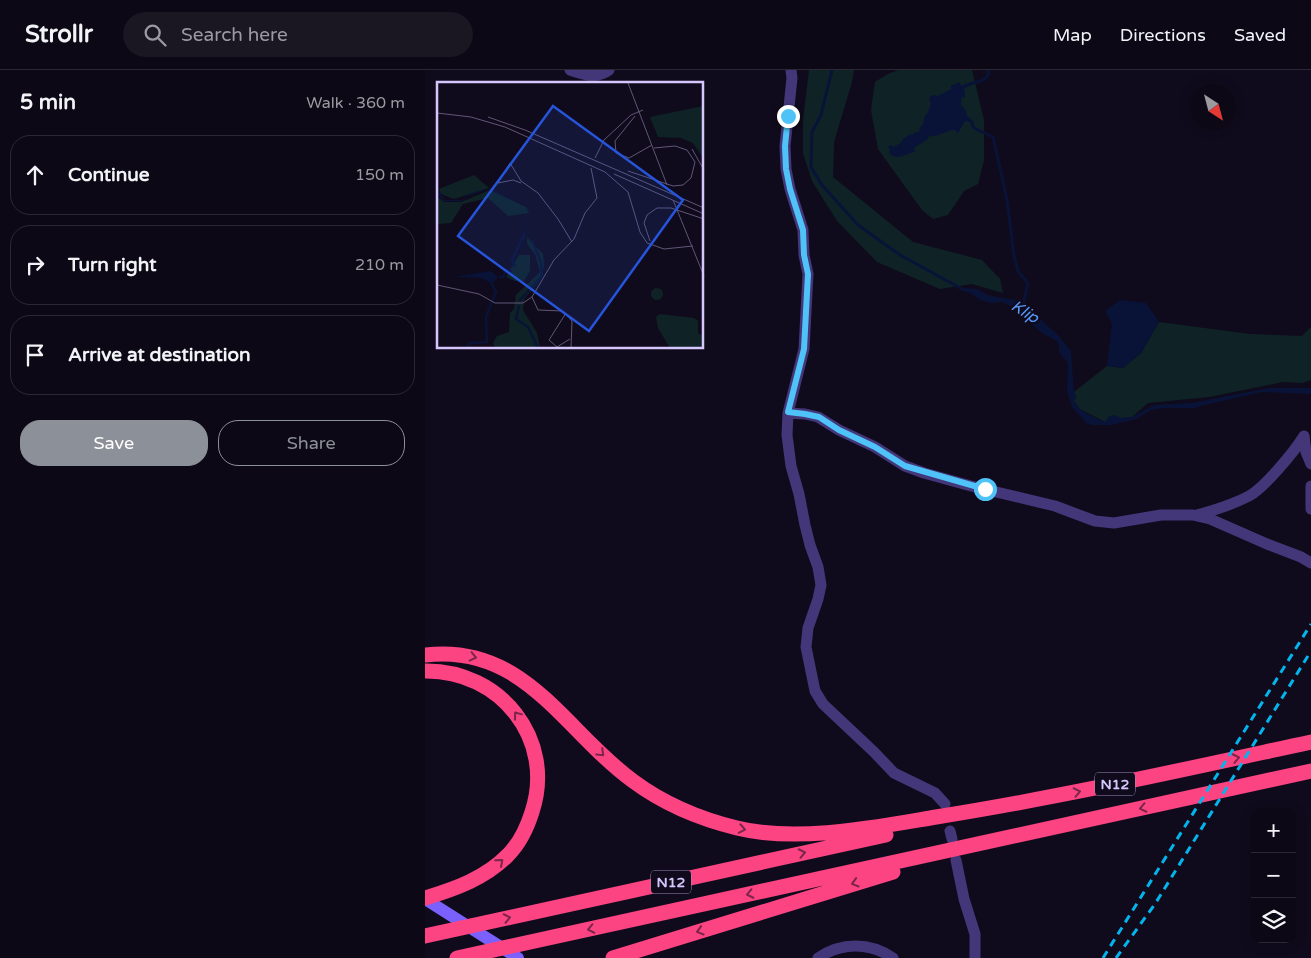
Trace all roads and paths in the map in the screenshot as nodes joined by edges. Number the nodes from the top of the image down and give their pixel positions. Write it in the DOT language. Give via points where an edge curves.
graph roads {
  1 [pos="570,70"];
  2 [pos="609,70"];
  3 [pos="791,70"];
  4 [pos="583,72"];
  5 [pos="788,412"];
  6 [pos="1311,464"];
  7 [pos="1311,486"];
  8 [pos="1311,509"];
  9 [pos="1193,516"];
  10 [pos="1311,563"];
  11 [pos="425,655"];
  12 [pos="425,671"];
  13 [pos="1311,742"];
  14 [pos="1311,771"];
  15 [pos="1029,802"];
  16 [pos="945,804"];
  17 [pos="1025,834"];
  18 [pos="956,860"];
  19 [pos="425,898"];
  20 [pos="425,936"];
  21 [pos="457,958"];
  22 [pos="518,958"];
  23 [pos="613,958"];
  24 [pos="817,958"];
  25 [pos="893,958"];
  26 [pos="975,958"];
  1 -- 4 [label="street"];
  2 -- 4 [label="street" via="590,76"];
  3 -- 5 [label="street" via="786,169 803,230 808,274 804,349"];
  5 -- 9 [label="street" via="819,417 905,466 1055,506 1095,521 1113,523 1161,515"];
  5 -- 16 [label="street" via="791,466 821,585 806,646 815,690 823,704 894,773 935,793"];
  6 -- 9 [label="street" via="1304,436 1281,466 1251,495"];
  7 -- 8 [label="street"];
  9 -- 10 [label="street" via="1210,519"];
  11 -- 15 [label="highway, one-way" via="474,656 495,664 543,696 633,781 697,816 738,828 772,834 866,829"];
  19 -- 12 [label="highway, one-way" via="478,878 509,855 528,824 538,775 535,752 526,730 503,699 469,678 441,671"];
  15 -- 13 [label="highway, N12, one-way"];
  14 -- 17 [label="highway, N12, one-way"];
  20 -- 15 [label="highway, N12, one-way"];
  17 -- 21 [label="highway, N12, one-way"];
  17 -- 23 [label="highway, one-way"];
  18 -- 26 [label="street" via="975,934"];
  19 -- 22 [label="main road"];
  24 -- 25 [label="street" via="853,946 870,948"];
}
